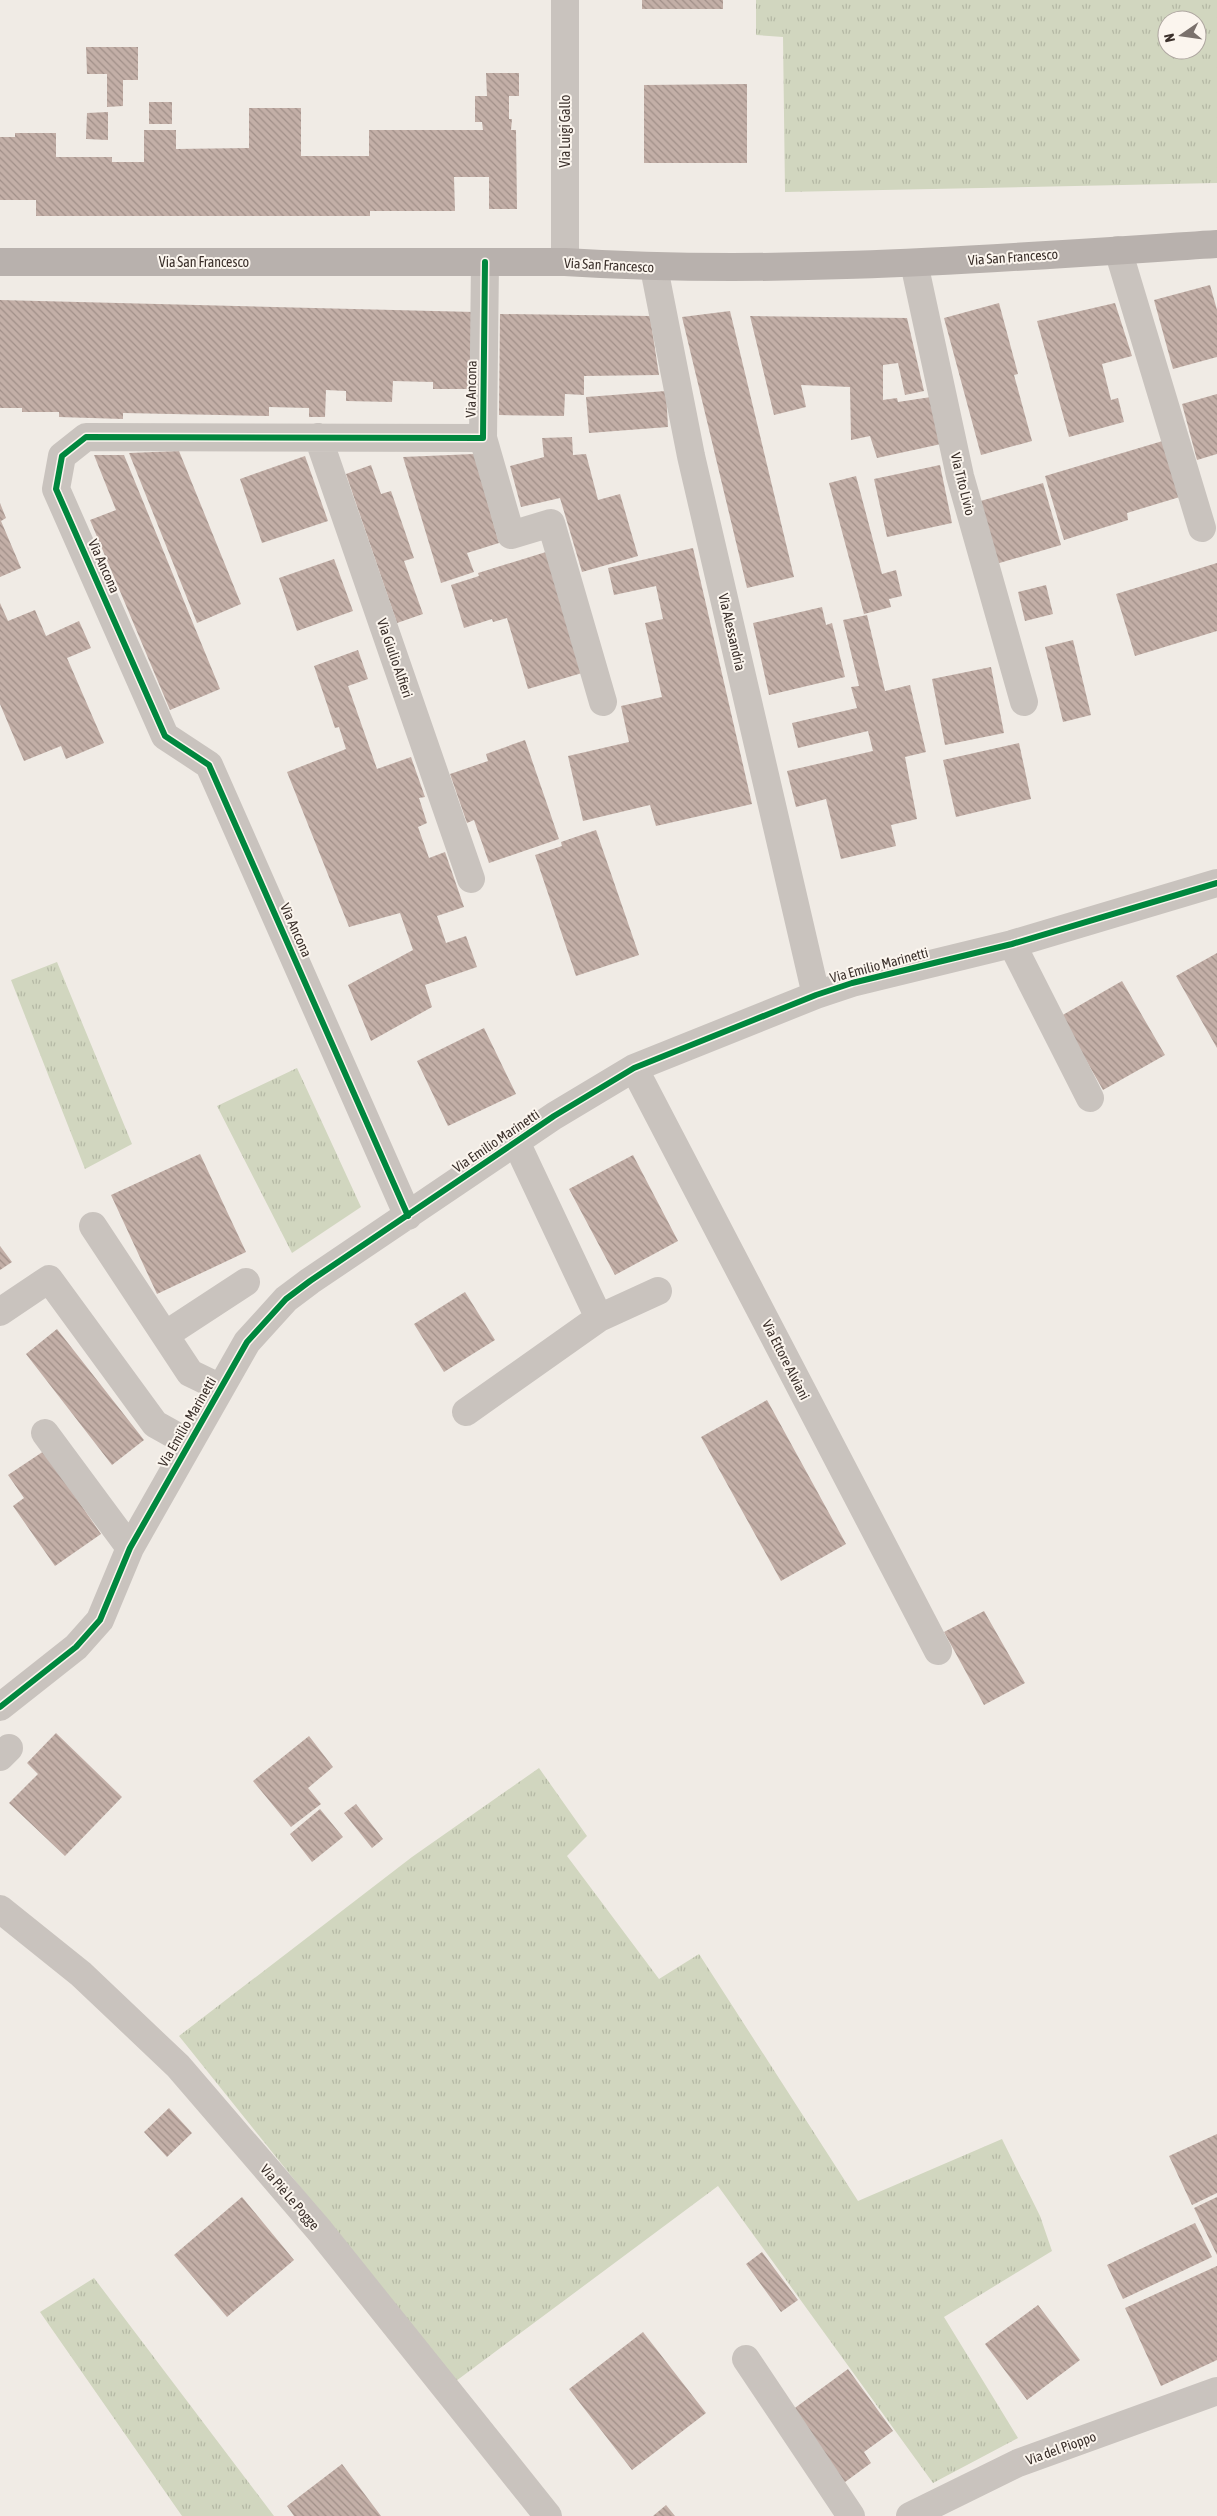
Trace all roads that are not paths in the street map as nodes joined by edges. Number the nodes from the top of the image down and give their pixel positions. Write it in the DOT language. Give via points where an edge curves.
graph roads {
  1 [pos="565,0"];
  2 [pos="1217,244"];
  3 [pos="1118,250"];
  4 [pos="0,262"];
  5 [pos="486,262"];
  6 [pos="565,262"];
  7 [pos="914,263"];
  8 [pos="654,268"];
  9 [pos="318,437"];
  10 [pos="483,438"];
  11 [pos="1202,528"];
  12 [pos="603,702"];
  13 [pos="1024,702"];
  14 [pos="471,878"];
  15 [pos="1217,883"];
  16 [pos="1012,944"];
  17 [pos="816,995"];
  18 [pos="634,1068"];
  19 [pos="1090,1098"];
  20 [pos="516,1142"];
  21 [pos="408,1216"];
  22 [pos="93,1226"];
  23 [pos="246,1282"];
  24 [pos="658,1291"];
  25 [pos="0,1312"];
  26 [pos="598,1318"];
  27 [pos="165,1335"];
  28 [pos="221,1388"];
  29 [pos="466,1412"];
  30 [pos="45,1433"];
  31 [pos="189,1443"];
  32 [pos="130,1548"];
  33 [pos="938,1651"];
  34 [pos="0,1707"];
  35 [pos="0,1909"];
  36 [pos="746,2359"];
  37 [pos="1217,2391"];
  38 [pos="548,2516"];
  39 [pos="852,2516"];
  40 [pos="910,2516"];
  1 -- 6 [label="street, Via Luigi Gallo"];
  2 -- 3 [label="main road, Via San Francesco"];
  3 -- 7 [label="main road, Via San Francesco"];
  3 -- 11 [label="street"];
  4 -- 5 [label="main road, Via San Francesco"];
  5 -- 6 [label="main road, Via San Francesco"];
  5 -- 10 [label="street, Via Ancona"];
  6 -- 8 [label="main road, Via San Francesco"];
  7 -- 8 [label="main road, Via San Francesco"];
  7 -- 13 [label="street, Via Tito Livio" via="960,476"];
  8 -- 17 [label="street, Via Alessandria" via="693,466"];
  9 -- 10 [label="street, Via Ancona"];
  9 -- 14 [label="street, Via Giulio Alfieri"];
  9 -- 21 [label="street, Via Ancona" via="86,437 62,456 56,489 165,736 210,765"];
  10 -- 12 [label="street" via="511,535 551,524"];
  15 -- 16 [label="street, Via Emilio Marinetti"];
  16 -- 17 [label="street, Via Emilio Marinetti" via="852,983"];
  16 -- 19 [label="street"];
  17 -- 18 [label="street, Via Emilio Marinetti"];
  18 -- 20 [label="street, Via Emilio Marinetti"];
  18 -- 33 [label="street, Via Ettore Alviani"];
  20 -- 21 [label="street, Via Emilio Marinetti"];
  20 -- 26 [label="street"];
  21 -- 28 [label="street, Via Emilio Marinetti" via="286,1299 248,1342"];
  22 -- 27 [label="street"];
  23 -- 27 [label="street"];
  24 -- 26 [label="street"];
  25 -- 31 [label="street" via="49,1279 156,1424"];
  26 -- 29 [label="street"];
  27 -- 28 [label="street" via="190,1373"];
  28 -- 31 [label="street, Via Emilio Marinetti"];
  30 -- 32 [label="street"];
  31 -- 32 [label="street, Via Emilio Marinetti"];
  32 -- 34 [label="street, Via Emilio Marinetti" via="100,1620 76,1647"];
  35 -- 38 [label="street, Via Piè Le Pogge" via="81,1974 178,2066 320,2232"];
  36 -- 39 [label="street"];
  37 -- 40 [label="street, Via del Pioppo" via="1018,2463"];
}
